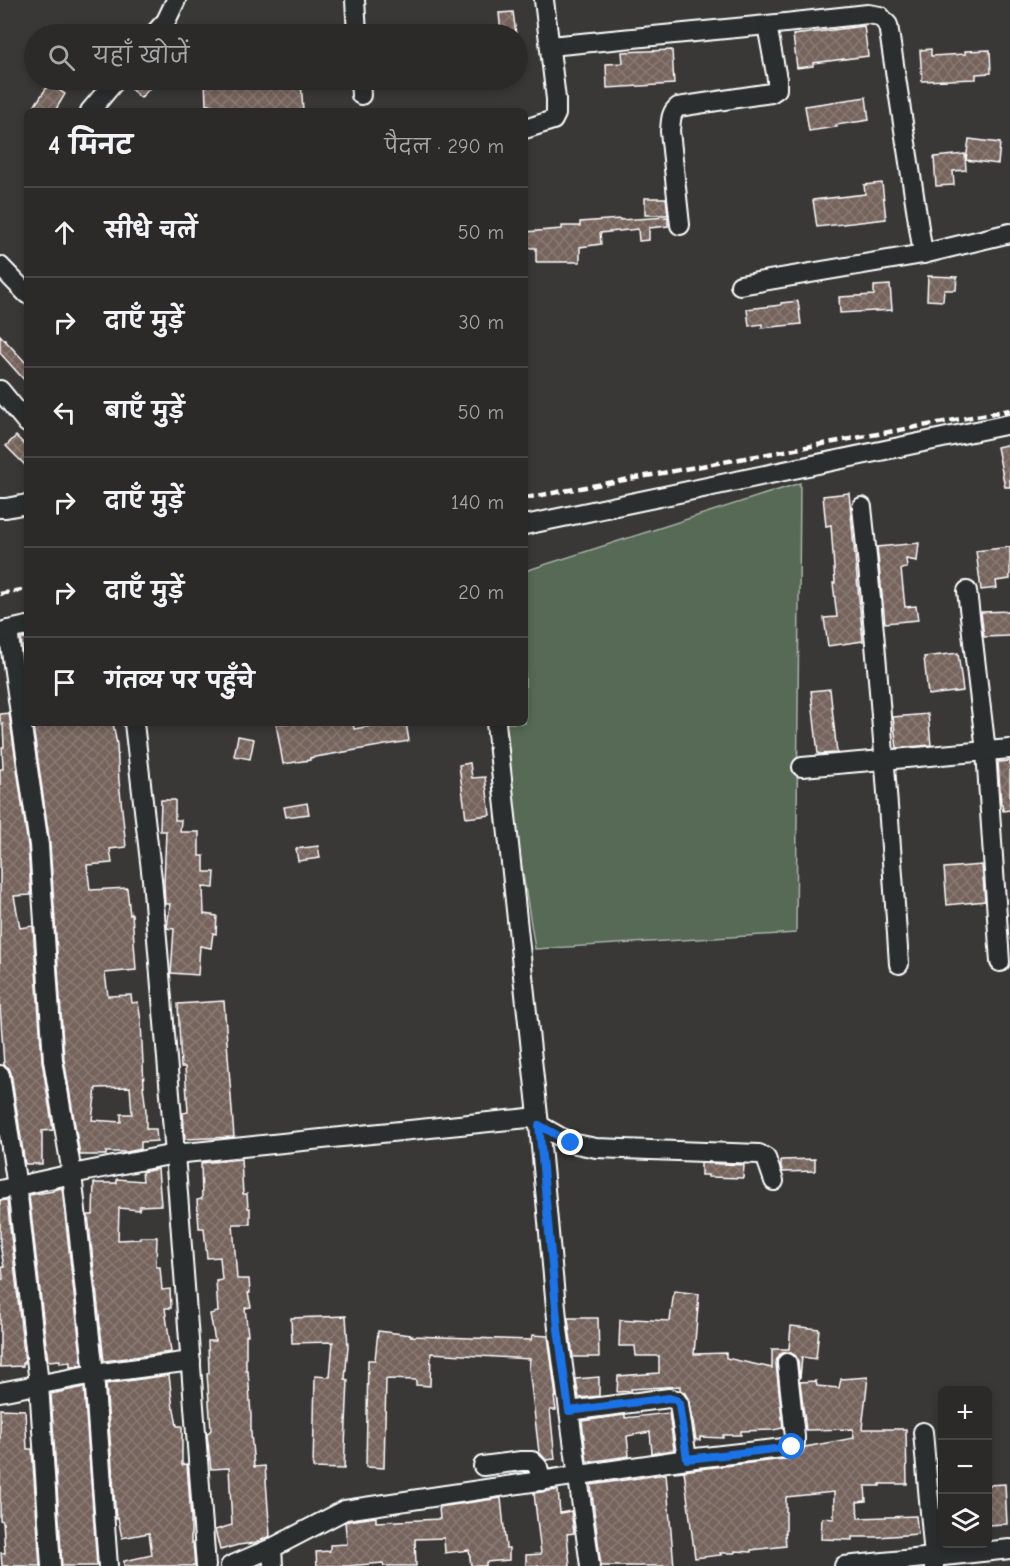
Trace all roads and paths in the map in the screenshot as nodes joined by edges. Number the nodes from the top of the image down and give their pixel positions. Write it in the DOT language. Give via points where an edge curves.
graph roads {
  1 [pos="176,0"];
  2 [pos="355,0"];
  3 [pos="544,0"];
  4 [pos="163,24"];
  5 [pos="356,24"];
  6 [pos="767,25"];
  7 [pos="550,46"];
  8 [pos="108,90"];
  9 [pos="93,108"];
  10 [pos="528,128"];
  11 [pos="680,225"];
  12 [pos="1010,233"];
  13 [pos="923,254"];
  14 [pos="0,266"];
  15 [pos="740,285"];
  16 [pos="24,291"];
  17 [pos="0,390"];
  18 [pos="24,419"];
  19 [pos="1010,424"];
  20 [pos="24,505"];
  21 [pos="862,507"];
  22 [pos="0,508"];
  23 [pos="528,524"];
  24 [pos="967,591"];
  25 [pos="24,627"];
  26 [pos="4,631"];
  27 [pos="134,726"];
  28 [pos="495,726"];
  29 [pos="1010,749"];
  30 [pos="986,751"];
  31 [pos="885,760"];
  32 [pos="802,766"];
  33 [pos="1000,962"];
  34 [pos="899,964"];
  35 [pos="0,1075"];
  36 [pos="539,1121"];
  37 [pos="175,1154"];
  38 [pos="72,1174"];
  39 [pos="774,1181"];
  40 [pos="8,1188"];
  41 [pos="191,1361"];
  42 [pos="787,1364"];
  43 [pos="94,1374"];
  44 [pos="39,1384"];
  45 [pos="0,1392"];
  46 [pos="569,1411"];
  47 [pos="923,1432"];
  48 [pos="687,1459"];
  49 [pos="483,1466"];
  50 [pos="578,1476"];
  51 [pos="541,1481"];
  52 [pos="272,1548"];
  53 [pos="1010,1549"];
  54 [pos="934,1562"];
  55 [pos="51,1566"];
  56 [pos="108,1566"];
  57 [pos="206,1566"];
  58 [pos="230,1566"];
  59 [pos="273,1566"];
  60 [pos="590,1566"];
  61 [pos="844,1566"];
  1 -- 4 [label="street"];
  2 -- 5 [label="street"];
  3 -- 7 [label="street"];
  6 -- 7 [label="street"];
  6 -- 11 [label="street" via="777,89 674,110 670,131"];
  6 -- 13 [label="street" via="868,14 880,16 888,25"];
  7 -- 10 [label="street" via="556,114 553,120"];
  8 -- 9 [label="street"];
  12 -- 13 [label="street"];
  13 -- 15 [label="street"];
  14 -- 16 [label="street"];
  17 -- 18 [label="street"];
  19 -- 23 [label="street"];
  20 -- 22 [label="street"];
  21 -- 31 [label="street"];
  24 -- 30 [label="street"];
  25 -- 26 [label="street"];
  26 -- 38 [label="street" via="39,845 53,1060"];
  27 -- 37 [label="street" via="152,879"];
  28 -- 36 [label="street"];
  29 -- 30 [label="street"];
  30 -- 31 [label="street"];
  30 -- 33 [label="street"];
  31 -- 32 [label="street"];
  31 -- 34 [label="street"];
  35 -- 40 [label="street"];
  36 -- 37 [label="street"];
  36 -- 39 [label="street" via="571,1143 596,1148 759,1154 766,1158"];
  36 -- 46 [label="street"];
  37 -- 38 [label="street"];
  37 -- 41 [label="street"];
  38 -- 40 [label="street"];
  38 -- 43 [label="street"];
  40 -- 44 [label="street"];
  41 -- 43 [label="street"];
  41 -- 57 [label="street"];
  42 -- 48 [label="street" via="795,1437 792,1447"];
  43 -- 44 [label="street"];
  43 -- 56 [label="street"];
  44 -- 45 [label="street"];
  44 -- 55 [label="street"];
  46 -- 48 [label="street" via="676,1400"];
  46 -- 50 [label="street"];
  47 -- 54 [label="street"];
  48 -- 50 [label="street"];
  49 -- 51 [label="street" via="532,1461 538,1467"];
  50 -- 51 [label="street"];
  50 -- 60 [label="street"];
  51 -- 52 [label="street" via="345,1510"];
  52 -- 58 [label="street"];
  52 -- 59 [label="street"];
  53 -- 54 [label="street"];
  54 -- 61 [label="street"];
}
